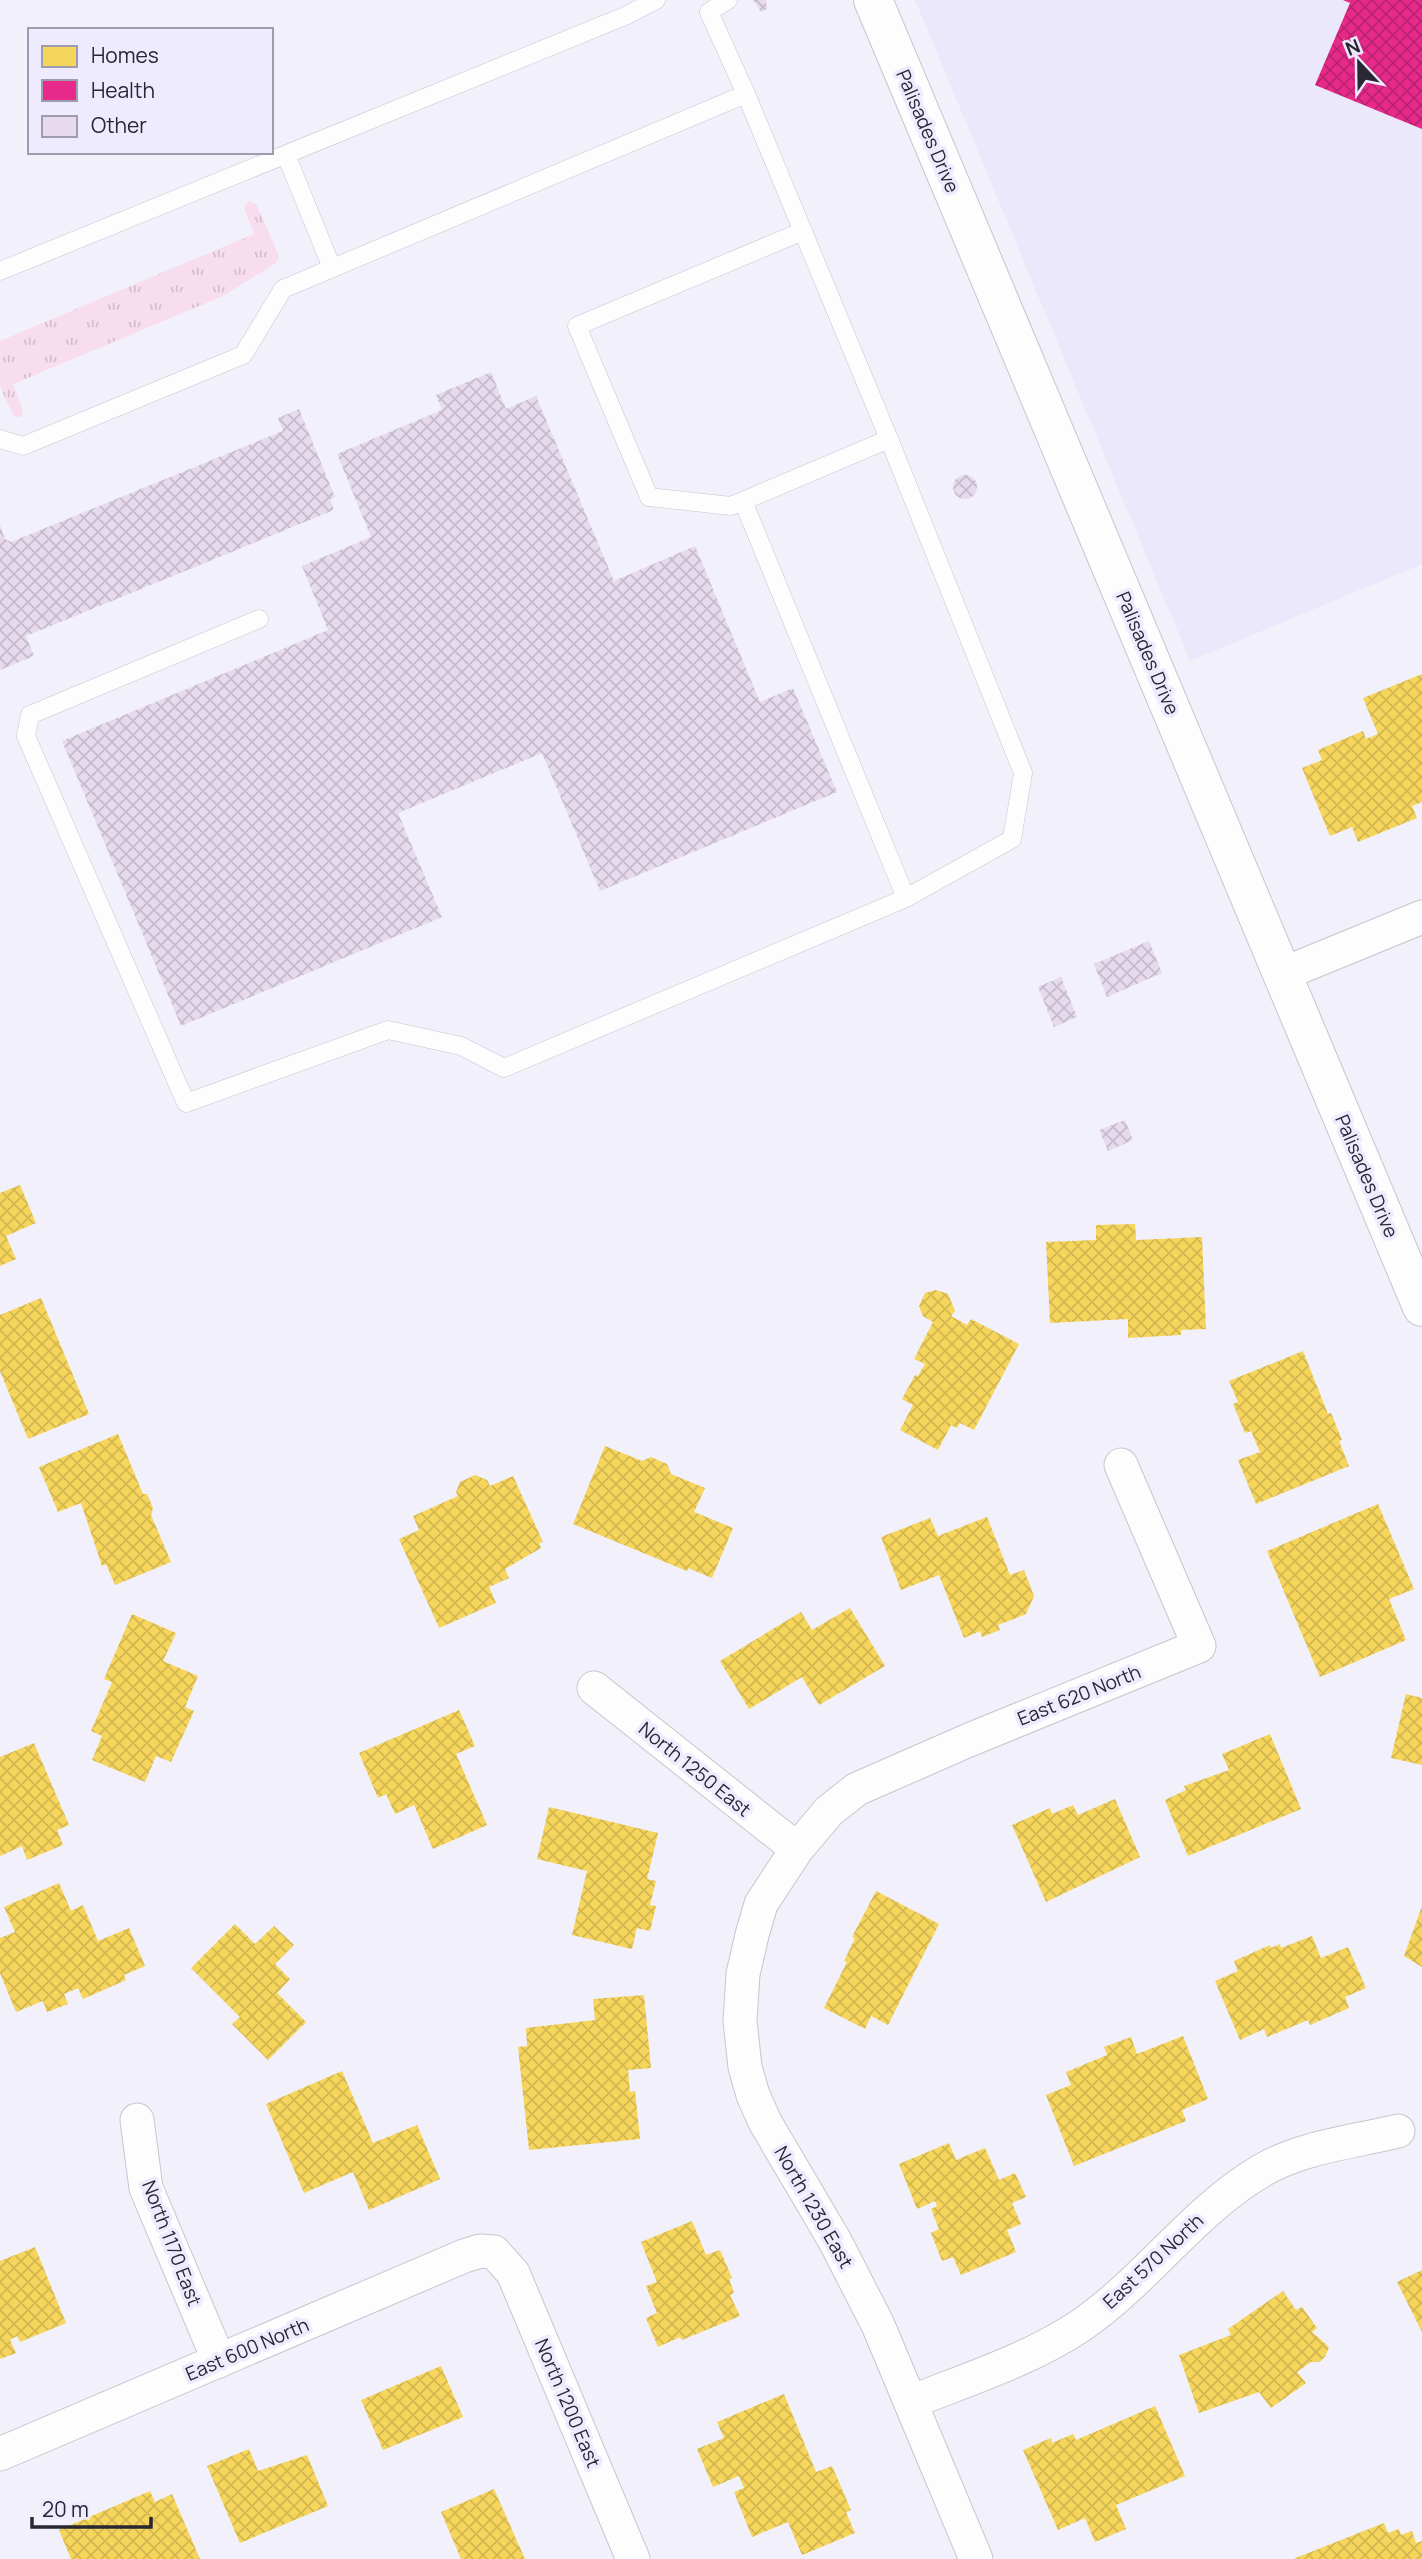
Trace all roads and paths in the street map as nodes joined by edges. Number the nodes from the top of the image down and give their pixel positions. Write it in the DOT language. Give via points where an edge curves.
graph roads {
  1 [pos="656,0"];
  2 [pos="728,0"];
  3 [pos="873,0"];
  4 [pos="746,94"];
  5 [pos="286,155"];
  6 [pos="803,231"];
  7 [pos="332,268"];
  8 [pos="0,271"];
  9 [pos="0,439"];
  10 [pos="889,439"];
  11 [pos="743,501"];
  12 [pos="259,619"];
  13 [pos="906,898"];
  14 [pos="1422,917"];
  15 [pos="1283,974"];
  16 [pos="1422,1307"];
  17 [pos="1121,1465"];
  18 [pos="594,1688"];
  19 [pos="797,1849"];
  20 [pos="137,2120"];
  21 [pos="1398,2131"];
  22 [pos="494,2252"];
  23 [pos="219,2361"];
  24 [pos="911,2402"];
  25 [pos="0,2454"];
  26 [pos="633,2559"];
  27 [pos="976,2559"];
  1 -- 5 [label="lane"];
  2 -- 4 [label="lane" via="709,12"];
  3 -- 15 [label="street, Palisades Drive"];
  4 -- 6 [label="lane"];
  4 -- 7 [label="lane"];
  5 -- 7 [label="lane"];
  5 -- 8 [label="lane"];
  6 -- 10 [label="lane"];
  6 -- 11 [label="lane" via="577,326 649,497 731,506"];
  7 -- 9 [label="lane" via="283,289 243,355 23,446"];
  10 -- 11 [label="lane"];
  10 -- 13 [label="lane" via="1023,773 1012,839"];
  11 -- 13 [label="lane"];
  12 -- 13 [label="lane" via="30,715 26,736 186,1103 388,1030 461,1046 504,1068"];
  14 -- 15 [label="street"];
  15 -- 16 [label="street, Palisades Drive"];
  17 -- 19 [label="street, East 620 North" via="1199,1646 857,1790 829,1811"];
  18 -- 19 [label="street, North 1250 East"];
  19 -- 24 [label="street, North 1230 East" via="761,1904 752,1935 740,2021 745,2067 765,2122 835,2241"];
  20 -- 23 [label="street, North 1170 East" via="146,2188"];
  21 -- 24 [label="street, East 570 North" via="1293,2156 1261,2171 1206,2212 1115,2299 1081,2325 1047,2346"];
  22 -- 23 [label="street, East 600 North" via="464,2256"];
  22 -- 26 [label="street, North 1200 East" via="513,2273"];
  23 -- 25 [label="street, East 600 North"];
  24 -- 27 [label="street, North 1230 East"];
}
